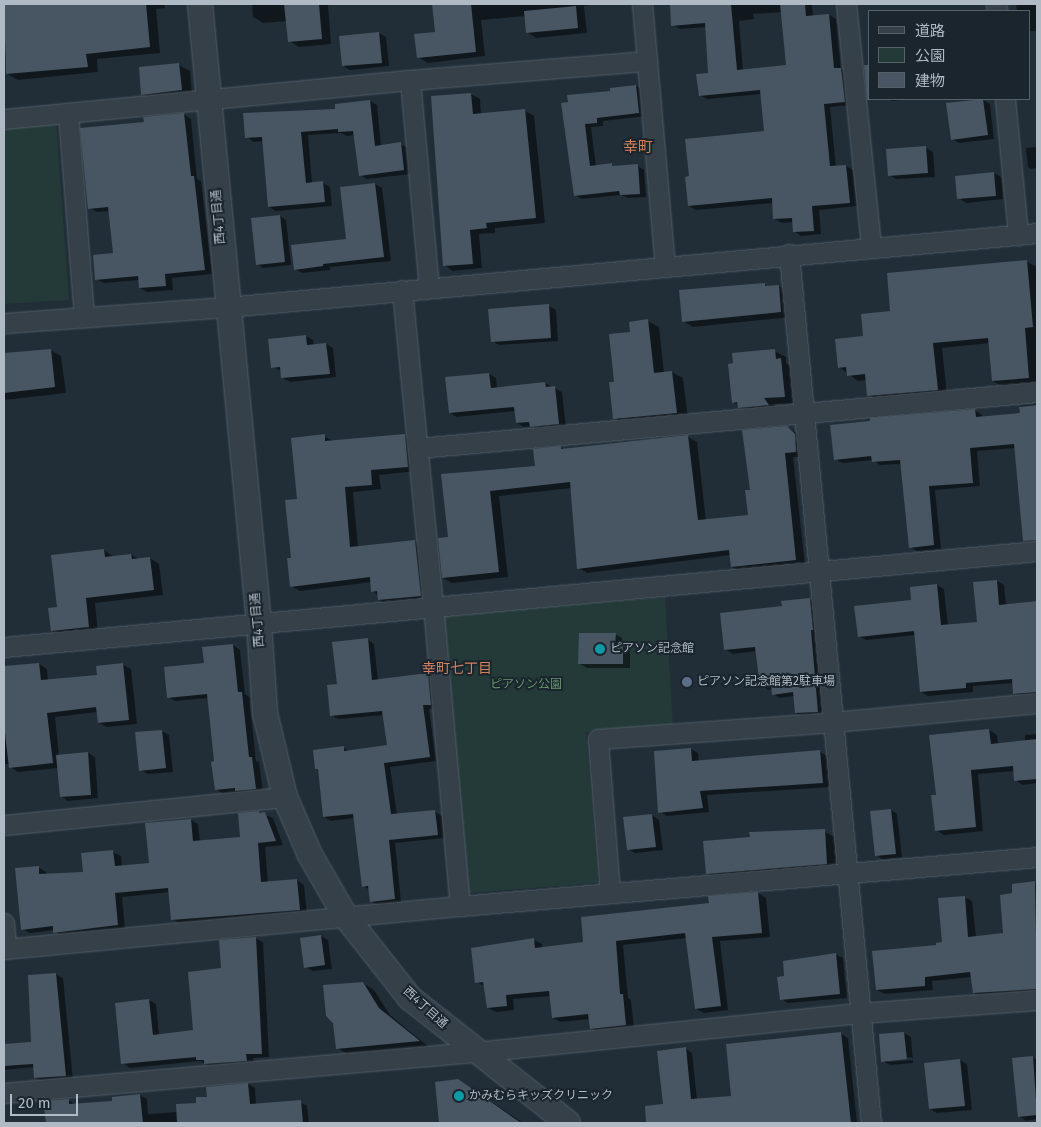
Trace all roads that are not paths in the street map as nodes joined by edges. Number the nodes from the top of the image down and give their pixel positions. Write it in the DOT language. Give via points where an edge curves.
graph roads {
  1 [pos="200,4"];
  2 [pos="642,4"];
  3 [pos="846,4"];
  4 [pos="647,61"];
  5 [pos="410,80"];
  6 [pos="209,100"];
  7 [pos="1005,100"];
  8 [pos="68,113"];
  9 [pos="4,119"];
  10 [pos="1037,233"];
  11 [pos="1018,235"];
  12 [pos="871,247"];
  13 [pos="789,254"];
  14 [pos="665,266"];
  15 [pos="429,287"];
  16 [pos="402,290"];
  17 [pos="227,307"];
  18 [pos="84,318"];
  19 [pos="4,323"];
  20 [pos="1037,392"];
  21 [pos="804,413"];
  22 [pos="418,448"];
  23 [pos="1037,551"];
  24 [pos="820,570"];
  25 [pos="434,605"];
  26 [pos="259,624"];
  27 [pos="4,646"];
  28 [pos="1037,703"];
  29 [pos="833,722"];
  30 [pos="285,797"];
  31 [pos="4,825"];
  32 [pos="1037,857"];
  33 [pos="847,874"];
  34 [pos="610,893"];
  35 [pos="460,906"];
  36 [pos="346,917"];
  37 [pos="4,923"];
  38 [pos="5,948"];
  39 [pos="1037,1000"];
  40 [pos="859,1013"];
  41 [pos="476,1052"];
  42 [pos="4,1093"];
  43 [pos="568,1123"];
  44 [pos="871,1123"];
  1 -- 6 [label="street, 西4丁目通"];
  2 -- 4 [label="street"];
  3 -- 12 [label="street"];
  4 -- 5 [label="street"];
  4 -- 14 [label="street"];
  5 -- 6 [label="street"];
  5 -- 15 [label="street"];
  6 -- 8 [label="street"];
  6 -- 17 [label="street, 西4丁目通"];
  7 -- 11 [label="street"];
  8 -- 9 [label="street"];
  8 -- 18 [label="street"];
  10 -- 11 [label="street"];
  11 -- 12 [label="street"];
  12 -- 13 [label="street"];
  13 -- 14 [label="street"];
  13 -- 21 [label="street"];
  14 -- 15 [label="street"];
  15 -- 16 [label="street"];
  16 -- 17 [label="street"];
  16 -- 22 [label="street"];
  17 -- 18 [label="street"];
  17 -- 26 [label="street, 西4丁目通"];
  18 -- 19 [label="street"];
  20 -- 21 [label="street"];
  21 -- 22 [label="street"];
  21 -- 24 [label="street"];
  22 -- 25 [label="street"];
  23 -- 24 [label="street"];
  24 -- 25 [label="street"];
  24 -- 29 [label="street"];
  25 -- 26 [label="street"];
  25 -- 35 [label="street"];
  26 -- 27 [label="street"];
  26 -- 30 [label="street, 西4丁目通" via="265,713"];
  28 -- 29 [label="street"];
  29 -- 33 [label="street"];
  29 -- 34 [label="street" via="598,739"];
  30 -- 31 [label="street"];
  30 -- 36 [label="street, 西4丁目通" via="310,855"];
  32 -- 33 [label="street"];
  33 -- 34 [label="street"];
  33 -- 40 [label="street"];
  34 -- 35 [label="street"];
  35 -- 36 [label="street"];
  36 -- 38 [label="street"];
  36 -- 41 [label="street, 西4丁目通" via="410,998"];
  37 -- 38 [label="street"];
  39 -- 40 [label="street"];
  40 -- 41 [label="street"];
  40 -- 44 [label="street"];
  41 -- 42 [label="street"];
  41 -- 43 [label="street, 西4丁目通"];
}
